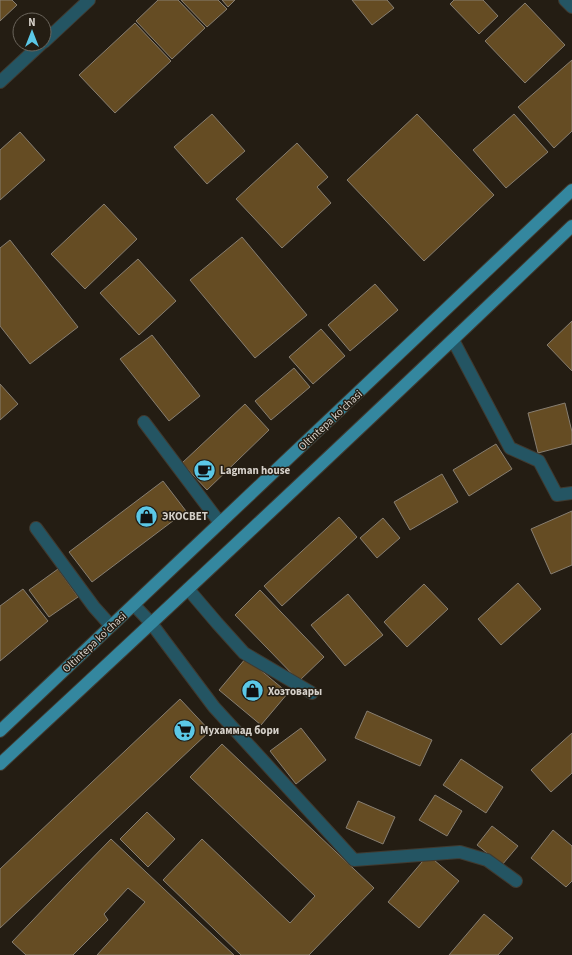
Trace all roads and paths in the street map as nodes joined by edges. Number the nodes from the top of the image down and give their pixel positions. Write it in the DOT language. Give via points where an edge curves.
graph roads {
  1 [pos="89,0"];
  2 [pos="565,0"];
  3 [pos="572,7"];
  4 [pos="52,35"];
  5 [pos="32,52"];
  6 [pos="0,82"];
  7 [pos="572,190"];
  8 [pos="572,226"];
  9 [pos="453,340"];
  10 [pos="144,422"];
  11 [pos="572,492"];
  12 [pos="220,523"];
  13 [pos="36,528"];
  14 [pos="188,589"];
  15 [pos="134,604"];
  16 [pos="151,623"];
  17 [pos="111,626"];
  18 [pos="312,693"];
  19 [pos="0,731"];
  20 [pos="0,764"];
  21 [pos="516,881"];
  1 -- 4 [label="street"];
  2 -- 3 [label="street"];
  5 -- 6 [label="street"];
  7 -- 12 [label="main road, Oltintepa ko'chasi"];
  8 -- 9 [label="main road"];
  9 -- 11 [label="street" via="510,448 539,461 557,495"];
  9 -- 14 [label="main road"];
  10 -- 12 [label="street"];
  12 -- 15 [label="main road, Oltintepa ko'chasi"];
  13 -- 17 [label="street"];
  14 -- 16 [label="main road"];
  14 -- 18 [label="street" via="244,652"];
  15 -- 16 [label="street"];
  15 -- 17 [label="main road, Oltintepa ko'chasi"];
  16 -- 20 [label="main road"];
  16 -- 21 [label="street" via="214,707 354,860 460,852 487,860"];
  17 -- 19 [label="main road, Oltintepa ko'chasi"];
}
